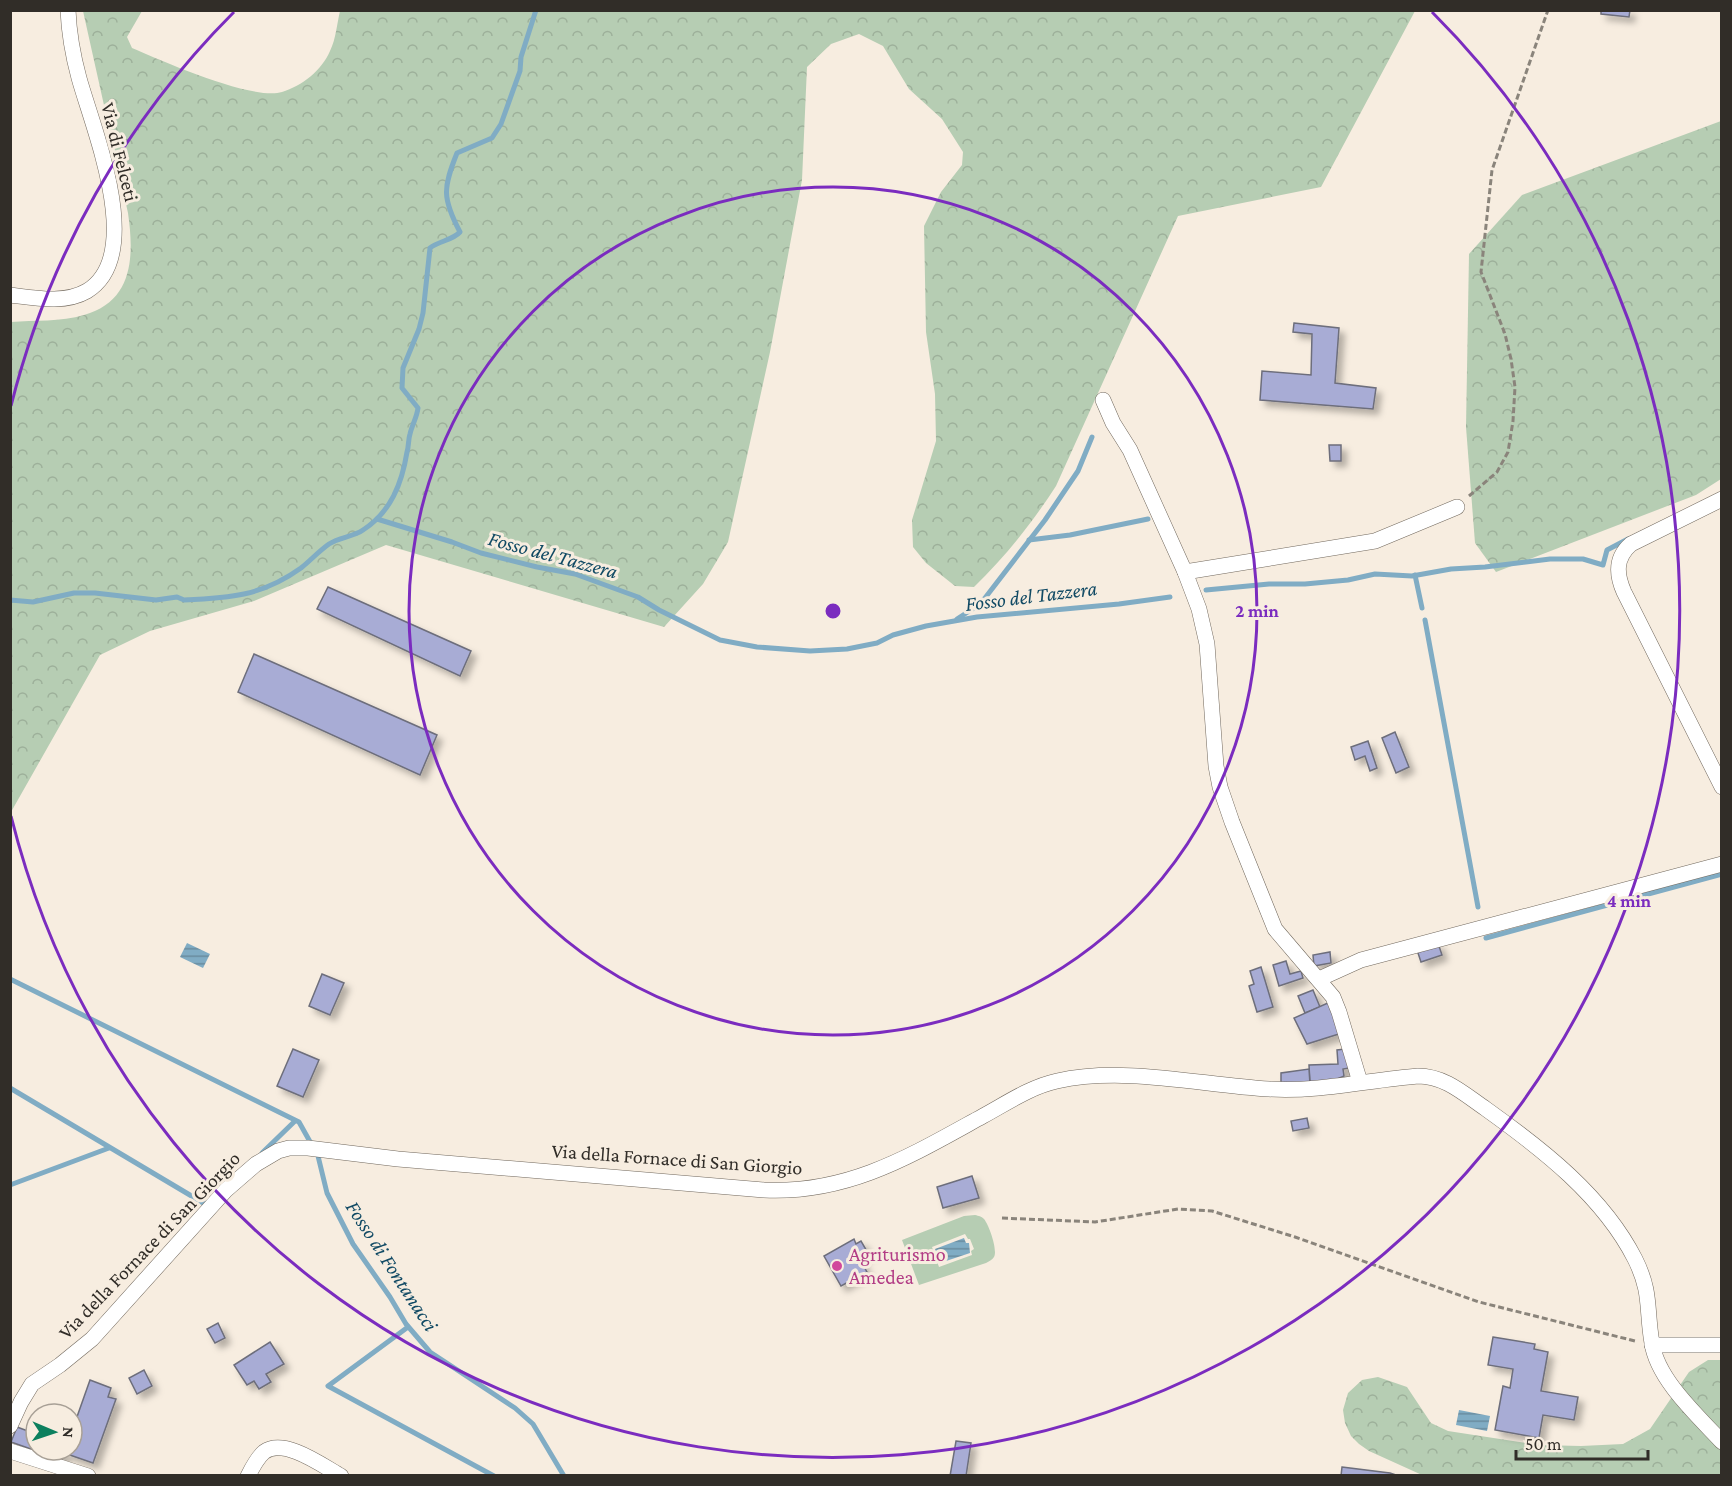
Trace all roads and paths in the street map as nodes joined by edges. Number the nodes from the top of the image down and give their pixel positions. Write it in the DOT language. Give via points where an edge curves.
graph roads {
  1 [pos="68,10"];
  2 [pos="1548,10"];
  3 [pos="10,296"];
  4 [pos="1103,400"];
  5 [pos="1722,499"];
  6 [pos="1457,507"];
  7 [pos="1185,572"];
  8 [pos="1722,787"];
  9 [pos="1722,864"];
  10 [pos="1319,979"];
  11 [pos="1360,1082"];
  12 [pos="1002,1218"];
  13 [pos="1652,1345"];
  14 [pos="1722,1345"];
  15 [pos="10,1426"];
  16 [pos="1722,1442"];
  17 [pos="10,1450"];
  18 [pos="88,1476"];
  19 [pos="248,1476"];
  20 [pos="341,1476"];
  1 -- 3 [label="street, Via di Felceti" via="73,53 111,195 115,222 110,264 87,291 70,297"];
  2 -- 6 [label="path" via="1492,170 1481,272 1511,359 1514,421 1508,452 1497,472"];
  4 -- 7 [label="street"];
  5 -- 8 [label="street" via="1631,544 1623,551 1618,567 1624,592"];
  6 -- 7 [label="street" via="1368,543"];
  7 -- 10 [label="street" via="1204,627 1216,766 1226,807 1275,929"];
  9 -- 10 [label="street" via="1361,960"];
  10 -- 11 [label="street" via="1339,1012"];
  11 -- 13 [label="street, Via della Fornace di San Giorgio" via="1435,1077 1546,1153 1592,1199 1634,1257 1646,1286"];
  11 -- 15 [label="street, Via della Fornace di San Giorgio" via="1283,1090 1148,1078 1095,1076 1055,1081 1031,1089 880,1170 840,1183 793,1191 289,1148 262,1159 208,1208 92,1339 32,1384"];
  12 -- 13 [label="path" via="1095,1222 1178,1209 1212,1211 1479,1302"];
  13 -- 14 [label="street"];
  13 -- 16 [label="street, Via della Fornace di San Giorgio" via="1668,1383"];
  17 -- 18 [label="street"];
  19 -- 20 [label="street" via="262,1455 272,1448 295,1450"];
}
